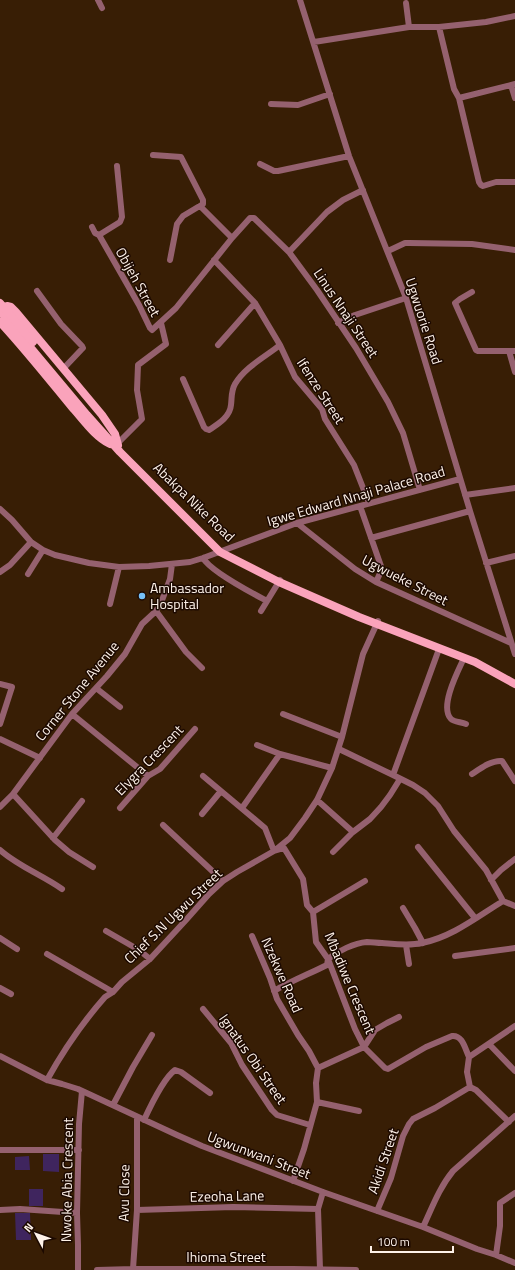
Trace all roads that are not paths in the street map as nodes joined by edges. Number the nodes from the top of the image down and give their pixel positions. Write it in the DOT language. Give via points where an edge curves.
graph roads {
  1 [pos="98,0"];
  2 [pos="300,0"];
  3 [pos="406,3"];
  4 [pos="102,8"];
  5 [pos="515,16"];
  6 [pos="409,27"];
  7 [pos="439,28"];
  8 [pos="314,42"];
  9 [pos="513,84"];
  10 [pos="330,94"];
  11 [pos="459,98"];
  12 [pos="515,98"];
  13 [pos="271,104"];
  14 [pos="153,155"];
  15 [pos="349,156"];
  16 [pos="260,164"];
  17 [pos="117,166"];
  18 [pos="515,182"];
  19 [pos="363,190"];
  20 [pos="200,206"];
  21 [pos="92,227"];
  22 [pos="99,235"];
  23 [pos="232,238"];
  24 [pos="515,250"];
  25 [pos="388,251"];
  26 [pos="289,252"];
  27 [pos="170,260"];
  28 [pos="214,260"];
  29 [pos="37,291"];
  30 [pos="472,292"];
  31 [pos="406,298"];
  32 [pos="0,303"];
  33 [pos="255,303"];
  34 [pos="0,309"];
  35 [pos="0,322"];
  36 [pos="161,323"];
  37 [pos="338,323"];
  38 [pos="32,343"];
  39 [pos="218,345"];
  40 [pos="280,345"];
  41 [pos="512,351"];
  42 [pos="63,369"];
  43 [pos="515,372"];
  44 [pos="183,379"];
  45 [pos="118,445"];
  46 [pos="460,479"];
  47 [pos="515,488"];
  48 [pos="420,490"];
  49 [pos="465,495"];
  50 [pos="369,503"];
  51 [pos="360,506"];
  52 [pos="0,509"];
  53 [pos="470,511"];
  54 [pos="297,523"];
  55 [pos="372,538"];
  56 [pos="31,542"];
  57 [pos="43,550"];
  58 [pos="219,552"];
  59 [pos="515,556"];
  60 [pos="203,558"];
  61 [pos="486,563"];
  62 [pos="172,564"];
  63 [pos="119,567"];
  64 [pos="0,572"];
  65 [pos="28,574"];
  66 [pos="280,580"];
  67 [pos="376,582"];
  68 [pos="267,601"];
  69 [pos="110,604"];
  70 [pos="156,611"];
  71 [pos="261,611"];
  72 [pos="377,623"];
  73 [pos="511,643"];
  74 [pos="438,649"];
  75 [pos="515,654"];
  76 [pos="464,658"];
  77 [pos="202,668"];
  78 [pos="515,680"];
  79 [pos="0,684"];
  80 [pos="515,684"];
  81 [pos="96,688"];
  82 [pos="120,707"];
  83 [pos="72,714"];
  84 [pos="283,714"];
  85 [pos="0,724"];
  86 [pos="466,724"];
  87 [pos="195,729"];
  88 [pos="342,738"];
  89 [pos="0,739"];
  90 [pos="257,744"];
  91 [pos="339,749"];
  92 [pos="280,754"];
  93 [pos="40,758"];
  94 [pos="332,768"];
  95 [pos="472,774"];
  96 [pos="393,775"];
  97 [pos="148,776"];
  98 [pos="204,776"];
  99 [pos="400,779"];
  100 [pos="515,781"];
  101 [pos="221,790"];
  102 [pos="13,794"];
  103 [pos="317,800"];
  104 [pos="82,801"];
  105 [pos="0,807"];
  106 [pos="120,808"];
  107 [pos="242,808"];
  108 [pos="202,814"];
  109 [pos="163,825"];
  110 [pos="353,832"];
  111 [pos="53,838"];
  112 [pos="418,847"];
  113 [pos="0,850"];
  114 [pos="274,852"];
  115 [pos="333,852"];
  116 [pos="515,859"];
  117 [pos="93,867"];
  118 [pos="491,880"];
  119 [pos="223,881"];
  120 [pos="365,881"];
  121 [pos="62,889"];
  122 [pos="503,901"];
  123 [pos="515,906"];
  124 [pos="403,908"];
  125 [pos="313,912"];
  126 [pos="475,918"];
  127 [pos="106,931"];
  128 [pos="252,936"];
  129 [pos="0,938"];
  130 [pos="423,943"];
  131 [pos="406,945"];
  132 [pos="515,948"];
  133 [pos="17,949"];
  134 [pos="47,954"];
  135 [pos="455,956"];
  136 [pos="150,959"];
  137 [pos="328,959"];
  138 [pos="409,964"];
  139 [pos="0,988"];
  140 [pos="274,991"];
  141 [pos="113,992"];
  142 [pos="11,994"];
  143 [pos="202,1009"];
  144 [pos="399,1017"];
  145 [pos="515,1026"];
  146 [pos="152,1035"];
  147 [pos="489,1044"];
  148 [pos="364,1047"];
  149 [pos="0,1056"];
  150 [pos="469,1057"];
  151 [pos="318,1068"];
  152 [pos="515,1071"];
  153 [pos="47,1080"];
  154 [pos="470,1087"];
  155 [pos="82,1091"];
  156 [pos="210,1093"];
  157 [pos="317,1102"];
  158 [pos="113,1105"];
  159 [pos="359,1111"];
  160 [pos="515,1116"];
  161 [pos="137,1117"];
  162 [pos="144,1120"];
  163 [pos="509,1122"];
  164 [pos="310,1125"];
  165 [pos="0,1150"];
  166 [pos="79,1150"];
  167 [pos="293,1181"];
  168 [pos="323,1192"];
  169 [pos="515,1193"];
  170 [pos="318,1209"];
  171 [pos="0,1210"];
  172 [pos="137,1210"];
  173 [pos="377,1211"];
  174 [pos="77,1213"];
  175 [pos="423,1227"];
  176 [pos="496,1255"];
  177 [pos="515,1263"];
  178 [pos="134,1269"];
  179 [pos="320,1269"];
  180 [pos="71,1270"];
  181 [pos="79,1270"];
  182 [pos="96,1270"];
  183 [pos="356,1270"];
  1 -- 4 [label="street"];
  2 -- 8 [label="street, Ugwuorie Road"];
  3 -- 6 [label="street"];
  5 -- 7 [label="street"];
  6 -- 7 [label="street"];
  6 -- 8 [label="street"];
  7 -- 11 [label="street" via="454,89"];
  8 -- 10 [label="street, Ugwuorie Road"];
  9 -- 11 [label="street"];
  9 -- 12 [label="street"];
  10 -- 13 [label="street" via="298,105"];
  10 -- 15 [label="street, Ugwuorie Road"];
  11 -- 18 [label="street" via="481,185"];
  14 -- 20 [label="street" via="181,157 203,200"];
  15 -- 16 [label="street" via="278,171"];
  15 -- 19 [label="street, Ugwuorie Road"];
  17 -- 22 [label="street" via="122,217 120,222"];
  19 -- 25 [label="street, Ugwuorie Road"];
  19 -- 26 [label="street" via="327,212"];
  20 -- 23 [label="street"];
  20 -- 27 [label="street" via="183,216 177,224"];
  21 -- 22 [label="street, Obijeh Street"];
  22 -- 36 [label="street, Obijeh Street" via="151,330"];
  23 -- 26 [label="street, Linus Nnaji Street" via="252,217"];
  23 -- 28 [label="street, Linus Nnaji Street"];
  24 -- 25 [label="street" via="472,244 405,243"];
  25 -- 31 [label="street, Ugwuorie Road"];
  26 -- 37 [label="street, Linus Nnaji Street"];
  28 -- 33 [label="street, Ifenze Street"];
  28 -- 36 [label="street, Obijeh Street"];
  29 -- 42 [label="street" via="61,324 83,348"];
  30 -- 41 [label="street" via="455,303 476,350"];
  31 -- 37 [label="street"];
  31 -- 46 [label="street, Ugwuorie Road"];
  32 -- 38 [label="main road, Abakpa Nike Road, bridge"];
  33 -- 39 [label="street"];
  33 -- 40 [label="street, Ifenze Street"];
  34 -- 38 [label="main road, Abakpa Nike Road"];
  34 -- 42 [label="main road" via="4,306 11,307"];
  35 -- 45 [label="main road" via="87,425 105,442"];
  36 -- 45 [label="street" via="166,344 138,365 136,390 142,419"];
  37 -- 48 [label="street, Linus Nnaji Street" via="388,402 403,433"];
  38 -- 45 [label="main road, Abakpa Nike Road"];
  40 -- 44 [label="street" via="239,378 231,393 228,415 209,430 204,427"];
  40 -- 50 [label="street, Ifenze Street" via="295,377 322,409 354,465"];
  41 -- 43 [label="street"];
  42 -- 45 [label="main road" via="116,434"];
  45 -- 58 [label="main road, Abakpa Nike Road" via="156,489"];
  46 -- 48 [label="street, Igwe Edward Nnaji Palace Road"];
  46 -- 49 [label="street, Ugwuorie Road"];
  47 -- 49 [label="street"];
  48 -- 50 [label="street, Igwe Edward Nnaji Palace Road"];
  49 -- 53 [label="street, Ugwuorie Road"];
  50 -- 51 [label="street, Igwe Edward Nnaji Palace Road"];
  51 -- 54 [label="street, Igwe Edward Nnaji Palace Road"];
  51 -- 55 [label="street"];
  52 -- 56 [label="street, Igwe Edward Nnaji Palace Road"];
  53 -- 55 [label="street"];
  53 -- 61 [label="street, Ugwuorie Road"];
  54 -- 58 [label="street, Igwe Edward Nnaji Palace Road"];
  54 -- 67 [label="street, Ugwueke Street" via="354,569"];
  55 -- 67 [label="street" via="382,570"];
  56 -- 57 [label="street, Igwe Edward Nnaji Palace Road"];
  56 -- 64 [label="street"];
  57 -- 63 [label="street, Igwe Edward Nnaji Palace Road" via="55,555"];
  57 -- 65 [label="street"];
  58 -- 60 [label="street, Igwe Edward Nnaji Palace Road"];
  58 -- 66 [label="main road, Abakpa Nike Road"];
  59 -- 61 [label="street"];
  60 -- 62 [label="street, Igwe Edward Nnaji Palace Road"];
  60 -- 68 [label="street" via="220,573"];
  61 -- 73 [label="street, Ugwuorie Road"];
  62 -- 63 [label="street, Igwe Edward Nnaji Palace Road"];
  62 -- 70 [label="street, Corner Stone Avenue" via="170,579"];
  63 -- 69 [label="street"];
  66 -- 68 [label="street"];
  66 -- 72 [label="main road, Abakpa Nike Road"];
  67 -- 73 [label="street, Ugwueke Street"];
  68 -- 71 [label="street"];
  70 -- 77 [label="street" via="186,652"];
  70 -- 81 [label="street, Corner Stone Avenue" via="142,624 125,654"];
  72 -- 74 [label="main road, Abakpa Nike Road"];
  72 -- 78 [label="main road, Abakpa Nike Road" via="473,659"];
  72 -- 88 [label="street, Chief S.N Ugwu Street" via="363,654"];
  73 -- 75 [label="street, Ugwuorie Road"];
  74 -- 76 [label="main road, Abakpa Nike Road"];
  74 -- 96 [label="street"];
  76 -- 80 [label="main road, Abakpa Nike Road"];
  76 -- 86 [label="street" via="447,700 447,710 452,720"];
  79 -- 85 [label="street" via="12,687"];
  81 -- 82 [label="street"];
  81 -- 83 [label="street, Corner Stone Avenue"];
  83 -- 93 [label="street, Corner Stone Avenue"];
  83 -- 97 [label="street"];
  84 -- 88 [label="street"];
  87 -- 97 [label="street, Elygra Crescent" via="160,769"];
  88 -- 91 [label="street, Chief S.N Ugwu Street"];
  89 -- 93 [label="street"];
  90 -- 92 [label="street"];
  91 -- 94 [label="street, Chief S.N Ugwu Street"];
  91 -- 96 [label="street"];
  92 -- 94 [label="street"];
  92 -- 107 [label="street"];
  93 -- 102 [label="street, Corner Stone Avenue"];
  94 -- 103 [label="street, Chief S.N Ugwu Street"];
  95 -- 100 [label="street" via="497,760 502,761"];
  96 -- 99 [label="street"];
  97 -- 106 [label="street, Elygra Crescent"];
  98 -- 101 [label="street"];
  99 -- 110 [label="street" via="381,807"];
  99 -- 118 [label="street" via="425,793 438,806"];
  101 -- 107 [label="street"];
  101 -- 108 [label="street"];
  102 -- 105 [label="street, Corner Stone Avenue"];
  102 -- 111 [label="street"];
  103 -- 110 [label="street"];
  103 -- 114 [label="street, Chief S.N Ugwu Street" via="290,838"];
  104 -- 111 [label="street"];
  107 -- 114 [label="street" via="265,828"];
  109 -- 119 [label="street"];
  110 -- 115 [label="street"];
  111 -- 117 [label="street"];
  112 -- 126 [label="street"];
  113 -- 121 [label="street"];
  114 -- 119 [label="street, Chief S.N Ugwu Street"];
  114 -- 125 [label="street, Mbadiwe Crescent" via="284,848 288,854 303,879 307,904"];
  116 -- 118 [label="street"];
  118 -- 122 [label="street"];
  119 -- 136 [label="street, Chief S.N Ugwu Street"];
  120 -- 125 [label="street"];
  122 -- 123 [label="street"];
  122 -- 126 [label="street"];
  124 -- 130 [label="street"];
  125 -- 137 [label="street, Mbadiwe Crescent" via="316,942"];
  126 -- 130 [label="street" via="443,937"];
  127 -- 136 [label="street"];
  128 -- 140 [label="street, Nzekwe Road"];
  129 -- 133 [label="street"];
  130 -- 131 [label="street"];
  131 -- 137 [label="street" via="367,942 352,946"];
  131 -- 138 [label="street"];
  132 -- 135 [label="street"];
  134 -- 141 [label="street"];
  136 -- 141 [label="street, Chief S.N Ugwu Street"];
  137 -- 140 [label="street" via="327,965"];
  137 -- 148 [label="street, Mbadiwe Crescent" via="343,1002"];
  139 -- 142 [label="street"];
  140 -- 151 [label="street, Nzekwe Road"];
  141 -- 153 [label="street, Chief S.N Ugwu Street" via="98,1005 70,1042"];
  143 -- 164 [label="street, Ignatus Obi Street" via="231,1043 242,1065 272,1110 277,1115"];
  144 -- 148 [label="street" via="375,1030"];
  145 -- 147 [label="street"];
  146 -- 158 [label="street" via="132,1066"];
  147 -- 150 [label="street"];
  147 -- 152 [label="street"];
  148 -- 150 [label="street, Mbadiwe Crescent" via="388,1069 426,1047 456,1036 461,1039"];
  148 -- 151 [label="street"];
  149 -- 153 [label="street, Ugwunwani Street"];
  150 -- 154 [label="street" via="467,1072"];
  151 -- 157 [label="street"];
  153 -- 155 [label="street, Ugwunwani Street"];
  154 -- 163 [label="street"];
  154 -- 173 [label="street, Akidi Street" via="413,1119 409,1124"];
  155 -- 158 [label="street, Ugwunwani Street"];
  155 -- 166 [label="street, Nwoke Abia Crescent"];
  156 -- 162 [label="street" via="175,1070 170,1074"];
  157 -- 159 [label="street"];
  157 -- 164 [label="street"];
  158 -- 161 [label="street, Ugwunwani Street"];
  160 -- 163 [label="street"];
  161 -- 162 [label="street, Ugwunwani Street"];
  161 -- 172 [label="street, Avu Close"];
  162 -- 167 [label="street, Ugwunwani Street" via="207,1148"];
  163 -- 175 [label="street" via="450,1175"];
  164 -- 167 [label="street"];
  165 -- 166 [label="street"];
  166 -- 174 [label="street, Nwoke Abia Crescent"];
  167 -- 168 [label="street, Ugwunwani Street"];
  168 -- 170 [label="street"];
  168 -- 173 [label="street, Ugwunwani Street"];
  169 -- 176 [label="street" via="500,1203"];
  170 -- 172 [label="street, Ezeoha Lane" via="233,1207"];
  170 -- 179 [label="street"];
  171 -- 174 [label="street"];
  172 -- 178 [label="street, Avu Close"];
  173 -- 175 [label="street, Ugwunwani Street"];
  174 -- 181 [label="street, Nwoke Abia Crescent"];
  175 -- 176 [label="street, Ugwunwani Street"];
  176 -- 177 [label="street, Ugwunwani Street"];
  178 -- 179 [label="street, Ihioma Street"];
  178 -- 182 [label="street, Ihioma Street"];
  179 -- 183 [label="street, Ihioma Street"];
  180 -- 181 [label="street"];
}
